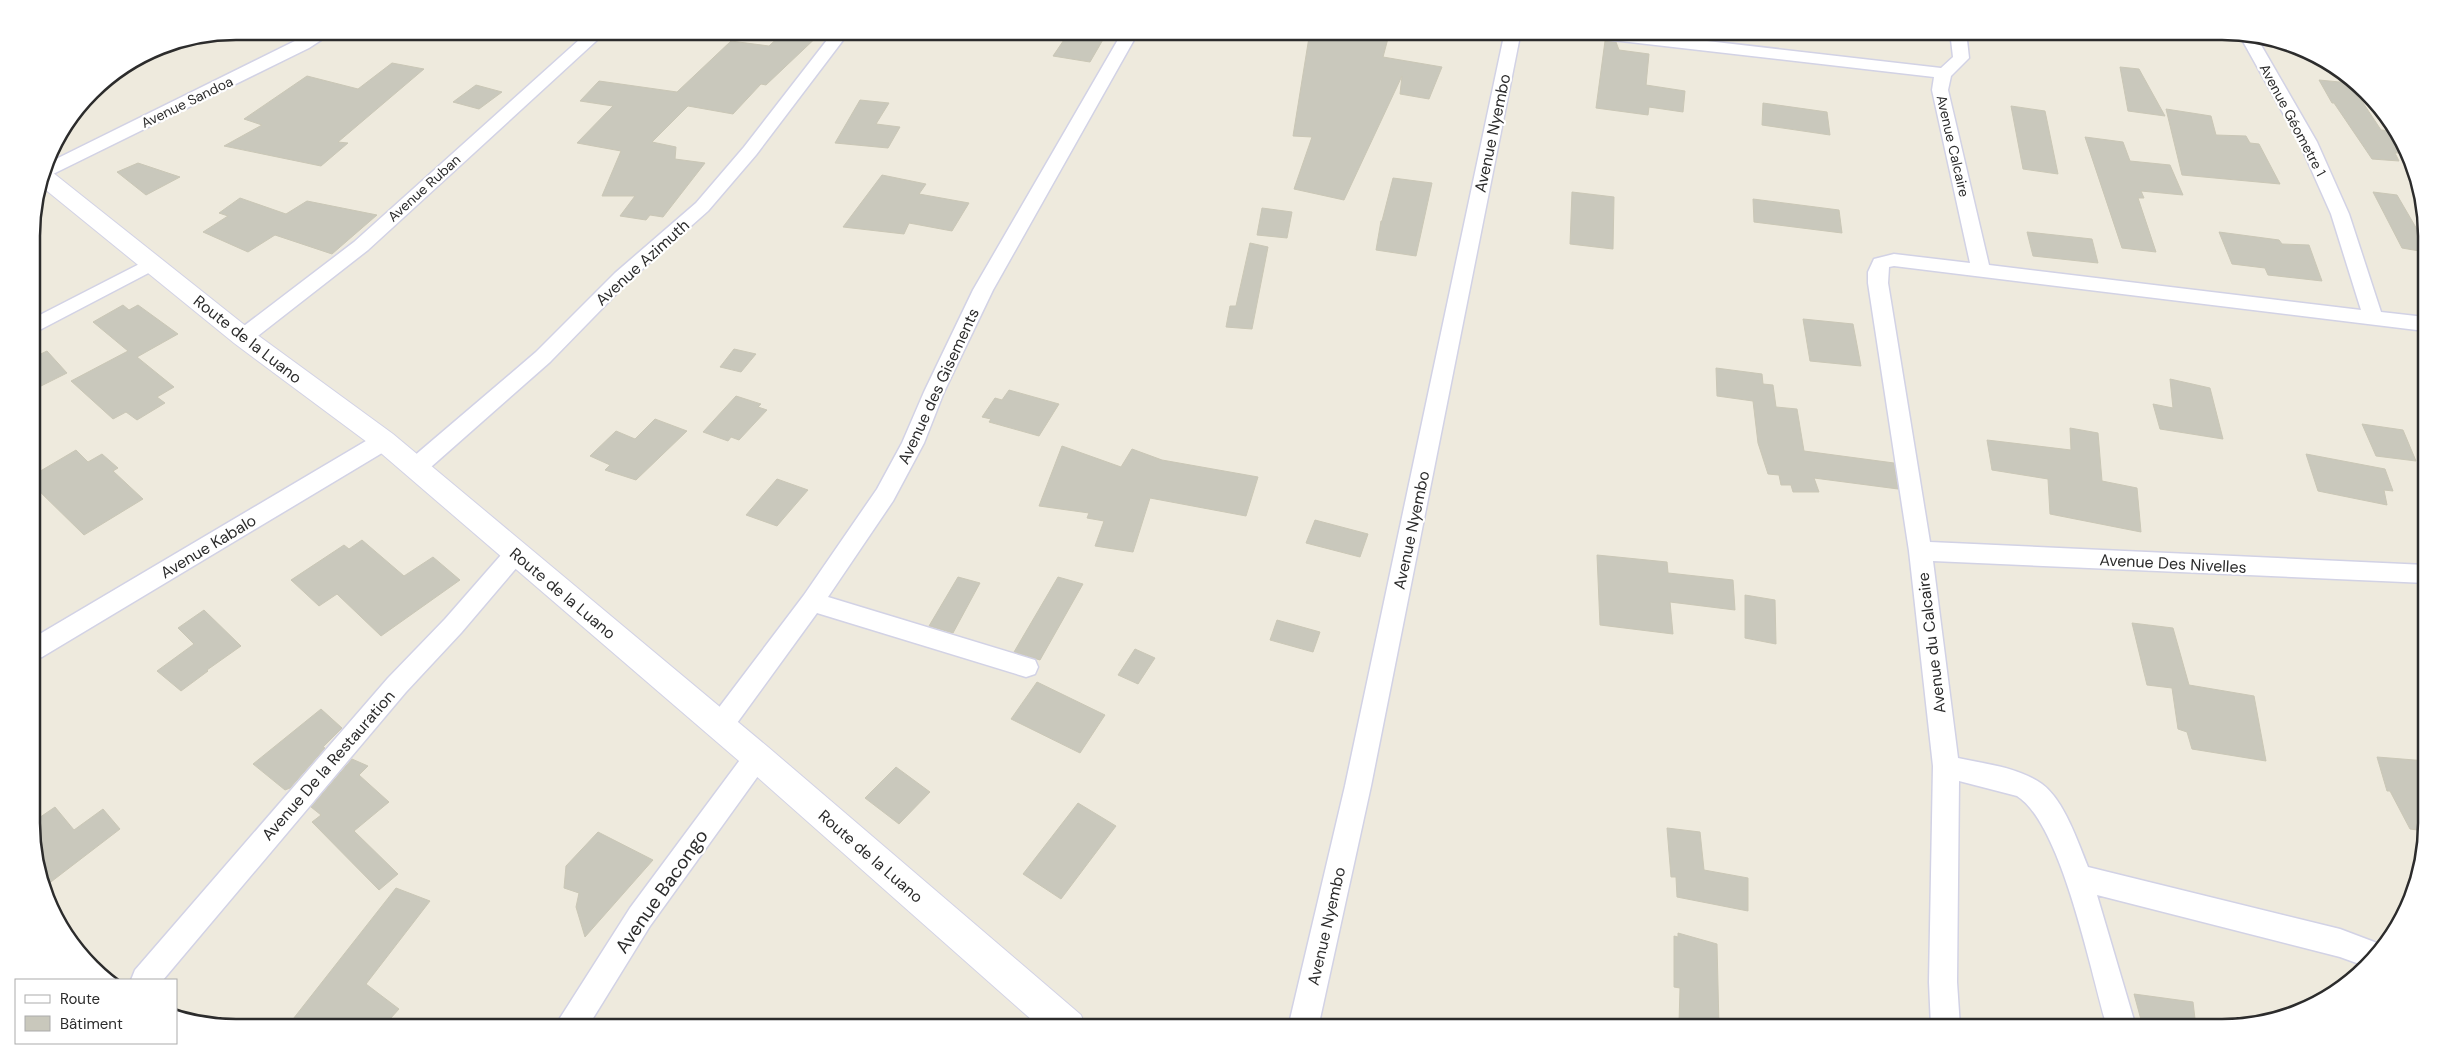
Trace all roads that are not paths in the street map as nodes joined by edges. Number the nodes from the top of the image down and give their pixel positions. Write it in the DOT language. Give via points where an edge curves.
graph roads {
  1 [pos="312,40"];
  2 [pos="589,40"];
  3 [pos="835,40"];
  4 [pos="1126,40"];
  5 [pos="1511,40"];
  6 [pos="1655,40"];
  7 [pos="1959,40"];
  8 [pos="2252,43"];
  9 [pos="1943,73"];
  10 [pos="52,167"];
  11 [pos="48,180"];
  12 [pos="153,263"];
  13 [pos="1981,270"];
  14 [pos="2372,318"];
  15 [pos="40,322"];
  16 [pos="2418,323"];
  17 [pos="243,337"];
  18 [pos="384,441"];
  19 [pos="415,468"];
  20 [pos="1920,551"];
  21 [pos="516,553"];
  22 [pos="2418,574"];
  23 [pos="812,602"];
  24 [pos="40,646"];
  25 [pos="1026,667"];
  26 [pos="720,726"];
  27 [pos="757,757"];
  28 [pos="1946,766"];
  29 [pos="2077,877"];
  30 [pos="2368,953"];
  31 [pos="146,979"];
  32 [pos="576,1019"];
  33 [pos="1051,1019"];
  34 [pos="1305,1019"];
  35 [pos="1945,1019"];
  36 [pos="2119,1019"];
  1 -- 10 [label="street, Avenue Sandoa"];
  2 -- 17 [label="street, Avenue Ruban" via="361,246"];
  3 -- 19 [label="street, Avenue Azimuth" via="702,207 622,277 543,357"];
  4 -- 23 [label="street, Avenue des Gisements" via="983,290 913,443 885,495"];
  5 -- 34 [label="street, Avenue Nyembo" via="1358,786"];
  6 -- 9 [label="street"];
  7 -- 9 [label="street, Avenue Calcaire" via="1961,58"];
  8 -- 14 [label="street, Avenue Géometre 1" via="2308,142 2340,214"];
  9 -- 13 [label="street, Avenue Calcaire" via="1940,90"];
  11 -- 12 [label="street, Route de la Luano"];
  12 -- 15 [label="street"];
  12 -- 17 [label="street, Route de la Luano"];
  13 -- 14 [label="street"];
  13 -- 20 [label="street, Avenue du Calcaire" via="1894,260 1881,263 1878,272"];
  14 -- 16 [label="street"];
  17 -- 18 [label="street, Route de la Luano"];
  18 -- 19 [label="street, Route de la Luano"];
  18 -- 24 [label="street, Avenue Kabalo"];
  19 -- 21 [label="street, Route de la Luano"];
  20 -- 22 [label="street, Avenue Des Nivelles"];
  20 -- 28 [label="street, Avenue du Calcaire"];
  21 -- 26 [label="street, Route de la Luano"];
  21 -- 31 [label="street, Avenue De la Restauration" via="454,626 390,692"];
  23 -- 25 [label="street"];
  23 -- 26 [label="street, Avenue des Gisements"];
  26 -- 27 [label="street, Route de la Luano"];
  27 -- 32 [label="street, Avenue Bacongo" via="640,917"];
  27 -- 33 [label="street, Route de la Luano"];
  28 -- 29 [label="street" via="2013,783 2040,798 2056,823"];
  28 -- 35 [label="street, Avenue du Calcaire"];
  29 -- 30 [label="street" via="2340,943"];
  29 -- 36 [label="street"];
}
